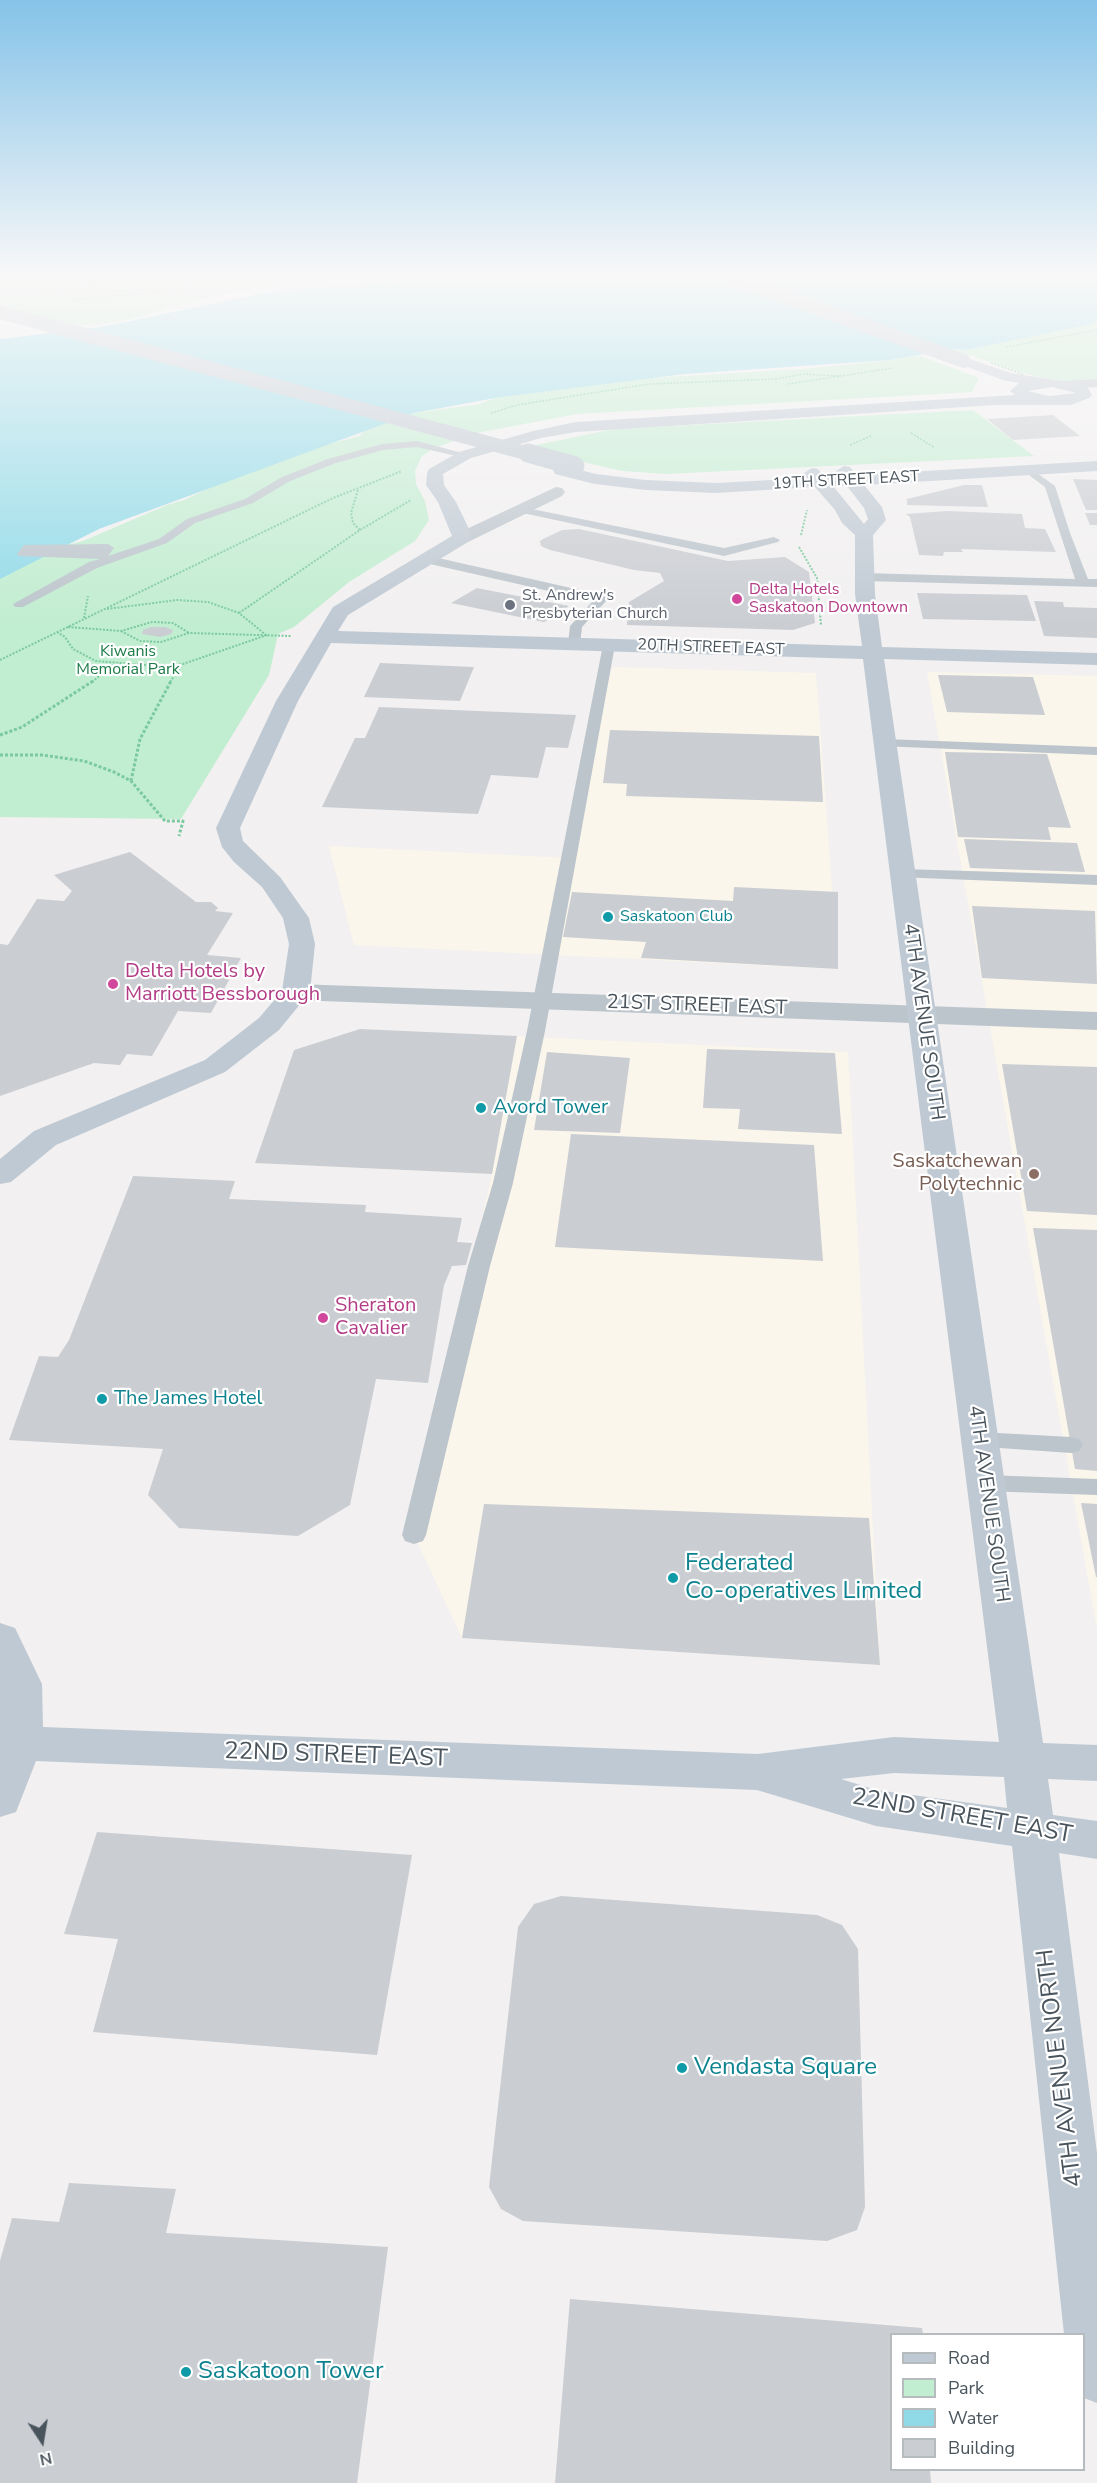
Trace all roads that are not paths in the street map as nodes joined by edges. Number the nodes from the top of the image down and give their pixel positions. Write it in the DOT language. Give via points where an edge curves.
graph roads {
  1 [pos="284,394"];
  2 [pos="298,394"];
  3 [pos="1009,394"];
  4 [pos="1023,394"];
  5 [pos="1077,394"];
  6 [pos="995,400"];
  7 [pos="1040,400"];
  8 [pos="1058,401"];
  9 [pos="1094,407"];
  10 [pos="465,455"];
  11 [pos="1097,457"];
  12 [pos="1097,466"];
  13 [pos="568,468"];
  14 [pos="1030,471"];
  15 [pos="848,476"];
  16 [pos="817,478"];
  17 [pos="556,492"];
  18 [pos="522,510"];
  19 [pos="864,534"];
  20 [pos="462,538"];
  21 [pos="774,540"];
  22 [pos="26,549"];
  23 [pos="135,551"];
  24 [pos="425,559"];
  25 [pos="864,577"];
  26 [pos="1083,583"];
  27 [pos="1097,583"];
  28 [pos="19,604"];
  29 [pos="326,637"];
  30 [pos="574,644"];
  31 [pos="609,645"];
  32 [pos="873,653"];
  33 [pos="1097,659"];
  34 [pos="885,743"];
  35 [pos="1097,751"];
  36 [pos="903,874"];
  37 [pos="1097,880"];
  38 [pos="296,992"];
  39 [pos="541,1001"];
  40 [pos="922,1014"];
  41 [pos="1097,1021"];
  42 [pos="0,1175"];
  43 [pos="979,1440"];
  44 [pos="1071,1445"];
  45 [pos="985,1483"];
  46 [pos="1097,1486"];
  47 [pos="414,1535"];
  48 [pos="0,1639"];
  49 [pos="21,1743"];
  50 [pos="1023,1760"];
  51 [pos="1097,1763"];
  52 [pos="758,1772"];
  53 [pos="0,1799"];
  54 [pos="1033,1831"];
  55 [pos="1097,1840"];
  56 [pos="1097,2375"];
  1 -- 13 [label="main road"];
  2 -- 13 [label="main road, bridge"];
  3 -- 6 [label="main road"];
  4 -- 7 [label="main road"];
  5 -- 8 [label="main road"];
  6 -- 7 [label="main road"];
  6 -- 10 [label="main road" via="576,427"];
  7 -- 8 [label="main road"];
  8 -- 9 [label="main road"];
  10 -- 20 [label="main road" via="435,473 434,481"];
  10 -- 23 [label="lane" via="417,444 382,447 332,461 286,479 249,501 192,521 163,541"];
  11 -- 15 [label="main road, 19TH STREET EAST"];
  12 -- 14 [label="main road, 19TH STREET EAST"];
  13 -- 16 [label="main road, 19TH STREET EAST" via="713,478"];
  13 -- 16 [label="main road, 19TH STREET EAST" via="595,479 716,488"];
  14 -- 15 [label="main road, 19TH STREET EAST"];
  14 -- 26 [label="lane" via="1050,486"];
  15 -- 16 [label="main road, 19TH STREET EAST"];
  15 -- 19 [label="main road, 4TH AVENUE SOUTH" via="873,507 877,520"];
  16 -- 19 [label="main road"];
  17 -- 18 [label="street"];
  18 -- 20 [label="street"];
  18 -- 21 [label="lane" via="724,552"];
  19 -- 25 [label="main road, 4TH AVENUE SOUTH"];
  20 -- 24 [label="main road"];
  22 -- 23 [label="lane" via="23,554 103,555 106,551"];
  23 -- 28 [label="lane" via="93,566"];
  24 -- 29 [label="main road" via="340,611"];
  24 -- 30 [label="lane" via="602,599 576,626"];
  25 -- 26 [label="lane"];
  25 -- 32 [label="main road, 4TH AVENUE SOUTH"];
  26 -- 27 [label="lane"];
  29 -- 30 [label="main road, 20TH STREET EAST"];
  29 -- 38 [label="main road" via="287,701 228,828 237,850 271,882 296,918 302,944"];
  30 -- 31 [label="main road, 20TH STREET EAST"];
  31 -- 32 [label="main road, 20TH STREET EAST"];
  31 -- 39 [label="lane"];
  32 -- 33 [label="main road, 20TH STREET EAST"];
  32 -- 34 [label="main road, 4TH AVENUE SOUTH"];
  34 -- 35 [label="lane"];
  34 -- 36 [label="main road, 4TH AVENUE SOUTH"];
  36 -- 37 [label="lane"];
  36 -- 40 [label="main road, 4TH AVENUE SOUTH"];
  38 -- 39 [label="street, 21ST STREET EAST"];
  38 -- 42 [label="main road" via="269,1024 215,1066 45,1138"];
  39 -- 40 [label="street, 21ST STREET EAST"];
  39 -- 47 [label="lane" via="503,1184 479,1266"];
  40 -- 41 [label="street, 21ST STREET EAST"];
  40 -- 43 [label="main road, 4TH AVENUE SOUTH"];
  43 -- 44 [label="lane"];
  43 -- 45 [label="main road, 4TH AVENUE SOUTH"];
  45 -- 46 [label="lane"];
  45 -- 50 [label="main road, 4TH AVENUE SOUTH"];
  48 -- 49 [label="main road" via="21,1684"];
  49 -- 52 [label="main road, 22ND STREET EAST"];
  49 -- 53 [label="main road"];
  50 -- 51 [label="main road, 22ND STREET EAST"];
  50 -- 52 [label="main road, 22ND STREET EAST" via="894,1755"];
  50 -- 54 [label="main road, 4TH AVENUE NORTH"];
  52 -- 54 [label="main road, 22ND STREET EAST" via="876,1808"];
  54 -- 55 [label="main road, 22ND STREET EAST"];
  54 -- 56 [label="main road, 4TH AVENUE NORTH"];
}
